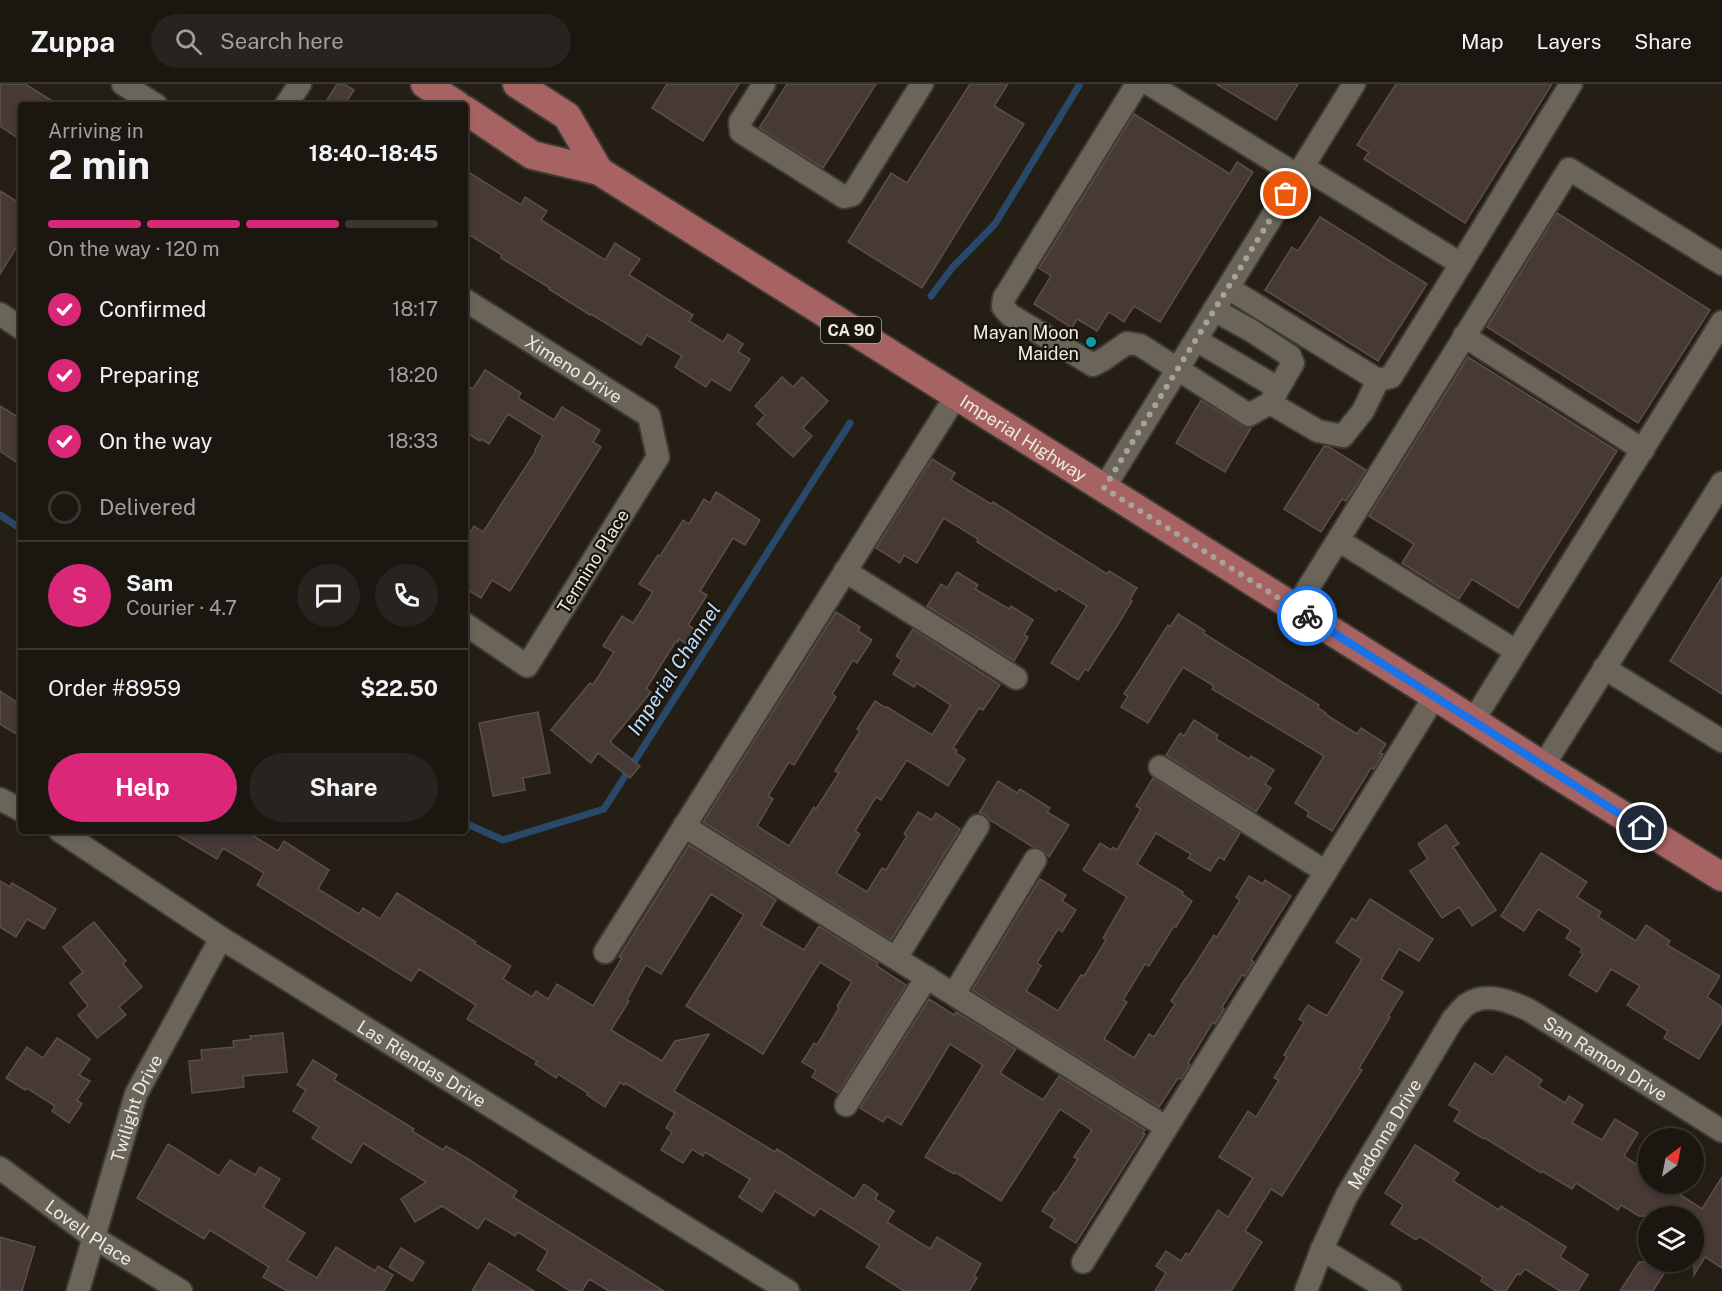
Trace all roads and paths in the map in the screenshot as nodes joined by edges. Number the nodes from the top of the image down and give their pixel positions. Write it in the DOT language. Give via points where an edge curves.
graph roads {
  1 [pos="123,84"];
  2 [pos="300,84"];
  3 [pos="425,84"];
  4 [pos="516,84"];
  5 [pos="764,84"];
  6 [pos="922,84"];
  7 [pos="1137,84"];
  8 [pos="1149,84"];
  9 [pos="1354,84"];
  10 [pos="1571,84"];
  11 [pos="151,102"];
  12 [pos="288,102"];
  13 [pos="452,102"];
  14 [pos="468,112"];
  15 [pos="599,171"];
  16 [pos="1300,171"];
  17 [pos="1461,264"];
  18 [pos="1722,264"];
  19 [pos="1228,288"];
  20 [pos="468,302"];
  21 [pos="1214,310"];
  22 [pos="0,314"];
  23 [pos="1722,322"];
  24 [pos="18,326"];
  25 [pos="1464,336"];
  26 [pos="1196,340"];
  27 [pos="1178,369"];
  28 [pos="1378,380"];
  29 [pos="956,396"];
  30 [pos="1274,396"];
  31 [pos="1643,450"];
  32 [pos="658,457"];
  33 [pos="1722,483"];
  34 [pos="1104,488"];
  35 [pos="1338,540"];
  36 [pos="845,571"];
  37 [pos="1295,609"];
  38 [pos="468,626"];
  39 [pos="1516,651"];
  40 [pos="1604,668"];
  41 [pos="1016,678"];
  42 [pos="1435,696"];
  43 [pos="1473,721"];
  44 [pos="1722,741"];
  45 [pos="1543,766"];
  46 [pos="1160,767"];
  47 [pos="0,799"];
  48 [pos="18,808"];
  49 [pos="684,826"];
  50 [pos="978,826"];
  51 [pos="65,834"];
  52 [pos="1035,860"];
  53 [pos="1326,872"];
  54 [pos="1722,877"];
  55 [pos="221,938"];
  56 [pos="605,952"];
  57 [pos="896,958"];
  58 [pos="927,977"];
  59 [pos="954,994"];
  60 [pos="1485,998"];
  61 [pos="846,1105"];
  62 [pos="1166,1127"];
  63 [pos="1722,1131"];
  64 [pos="0,1168"];
  65 [pos="93,1237"];
  66 [pos="1322,1249"];
  67 [pos="1083,1262"];
  68 [pos="78,1291"];
  69 [pos="181,1291"];
  70 [pos="788,1291"];
  71 [pos="1306,1291"];
  72 [pos="1390,1291"];
  1 -- 11 [label="street"];
  2 -- 12 [label="street"];
  3 -- 13 [label="main road"];
  4 -- 15 [label="main road, Imperial Highway / CA 90" via="567,116"];
  5 -- 6 [label="street" via="740,122 741,132 844,197 852,195"];
  7 -- 27 [label="street" via="1004,298 1003,307 1093,365 1127,343 1140,345"];
  8 -- 16 [label="street"];
  9 -- 16 [label="street"];
  10 -- 17 [label="street"];
  14 -- 15 [label="main road, Imperial Highway / CA 90" via="532,155"];
  15 -- 29 [label="main road, Imperial Highway / CA 90"];
  16 -- 17 [label="street"];
  16 -- 19 [label="street"];
  17 -- 28 [label="street" via="1391,378"];
  18 -- 25 [label="street" via="1569,169"];
  19 -- 21 [label="street"];
  19 -- 28 [label="street"];
  20 -- 32 [label="street, Ximeno Drive" via="649,416"];
  21 -- 26 [label="street"];
  21 -- 30 [label="street" via="1290,356 1293,363"];
  22 -- 24 [label="street"];
  23 -- 31 [label="street"];
  25 -- 31 [label="street"];
  25 -- 35 [label="street"];
  26 -- 27 [label="street"];
  26 -- 30 [label="street"];
  27 -- 30 [label="street" via="1249,415"];
  27 -- 34 [label="street"];
  28 -- 30 [label="street" via="1363,411 1343,436 1317,431"];
  29 -- 34 [label="main road, Imperial Highway / CA 90"];
  29 -- 36 [label="street"];
  31 -- 39 [label="street"];
  32 -- 38 [label="street, Termino Place" via="527,666"];
  33 -- 40 [label="street"];
  34 -- 37 [label="main road, Imperial Highway / CA 90"];
  35 -- 37 [label="street"];
  35 -- 39 [label="street"];
  36 -- 41 [label="street"];
  36 -- 49 [label="street"];
  37 -- 42 [label="main road, Imperial Highway / CA 90"];
  39 -- 43 [label="street"];
  40 -- 44 [label="street"];
  40 -- 45 [label="street"];
  42 -- 43 [label="main road, Imperial Highway / CA 90"];
  42 -- 53 [label="street"];
  43 -- 45 [label="main road, Imperial Highway / CA 90"];
  45 -- 54 [label="main road, Imperial Highway / CA 90"];
  46 -- 53 [label="street"];
  47 -- 48 [label="street"];
  49 -- 56 [label="street"];
  49 -- 57 [label="street"];
  50 -- 57 [label="street"];
  51 -- 55 [label="street, Las Riendas Drive"];
  52 -- 59 [label="street"];
  53 -- 62 [label="street"];
  55 -- 65 [label="street, Twilight Drive" via="136,1095"];
  55 -- 70 [label="street, Las Riendas Drive"];
  57 -- 58 [label="street"];
  58 -- 59 [label="street"];
  58 -- 61 [label="street"];
  59 -- 62 [label="street"];
  60 -- 63 [label="street, San Ramon Drive" via="1505,1000 1529,1010"];
  60 -- 66 [label="street, Madonna Drive" via="1466,1005 1452,1019 1346,1197"];
  62 -- 67 [label="street"];
  64 -- 65 [label="street, Lovell Place"];
  65 -- 68 [label="street, Twilight Drive"];
  65 -- 69 [label="street, Lovell Place"];
  66 -- 71 [label="street, Madonna Drive"];
  66 -- 72 [label="street"];
}
